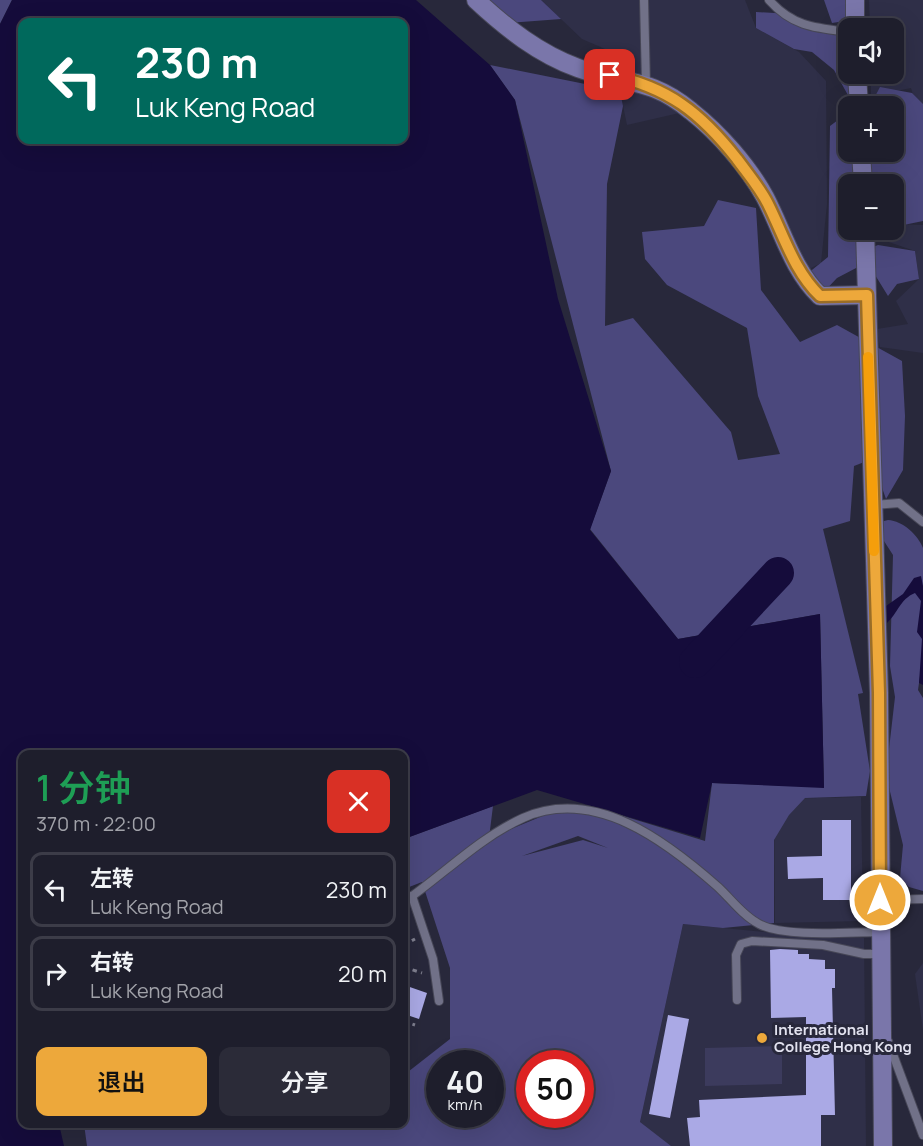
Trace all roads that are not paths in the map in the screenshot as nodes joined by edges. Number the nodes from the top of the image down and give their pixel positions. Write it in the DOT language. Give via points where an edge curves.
graph roads {
  1 [pos="476,0"];
  2 [pos="644,0"];
  3 [pos="770,0"];
  4 [pos="855,0"];
  5 [pos="855,18"];
  6 [pos="838,31"];
  7 [pos="646,84"];
  8 [pos="865,240"];
  9 [pos="867,295"];
  10 [pos="873,505"];
  11 [pos="923,522"];
  12 [pos="412,896"];
  13 [pos="408,899"];
  14 [pos="923,899"];
  15 [pos="880,900"];
  16 [pos="883,932"];
  17 [pos="883,954"];
  18 [pos="737,1000"];
  19 [pos="439,1001"];
  20 [pos="884,1029"];
  21 [pos="923,1135"];
  22 [pos="883,1146"];
  1 -- 7 [label="main road" via="516,34 552,57 578,68"];
  2 -- 7 [label="lane"];
  3 -- 6 [label="lane" via="795,22"];
  4 -- 5 [label="main road"];
  7 -- 9 [label="main road" via="689,109 723,141 764,195 805,281 820,296"];
  8 -- 9 [label="main road"];
  9 -- 10 [label="main road"];
  10 -- 11 [label="lane" via="899,503"];
  10 -- 15 [label="main road"];
  12 -- 13 [label="lane"];
  12 -- 16 [label="lane" via="493,835 524,818 551,810 576,809 605,813 642,829 689,863 759,924 808,932"];
  12 -- 19 [label="lane" via="433,959"];
  14 -- 15 [label="lane"];
  15 -- 16 [label="main road"];
  16 -- 17 [label="main road"];
  17 -- 18 [label="lane" via="823,945 752,941 741,944 736,955"];
  17 -- 20 [label="main road"];
  20 -- 21 [label="lane"];
  20 -- 22 [label="main road"];
}
